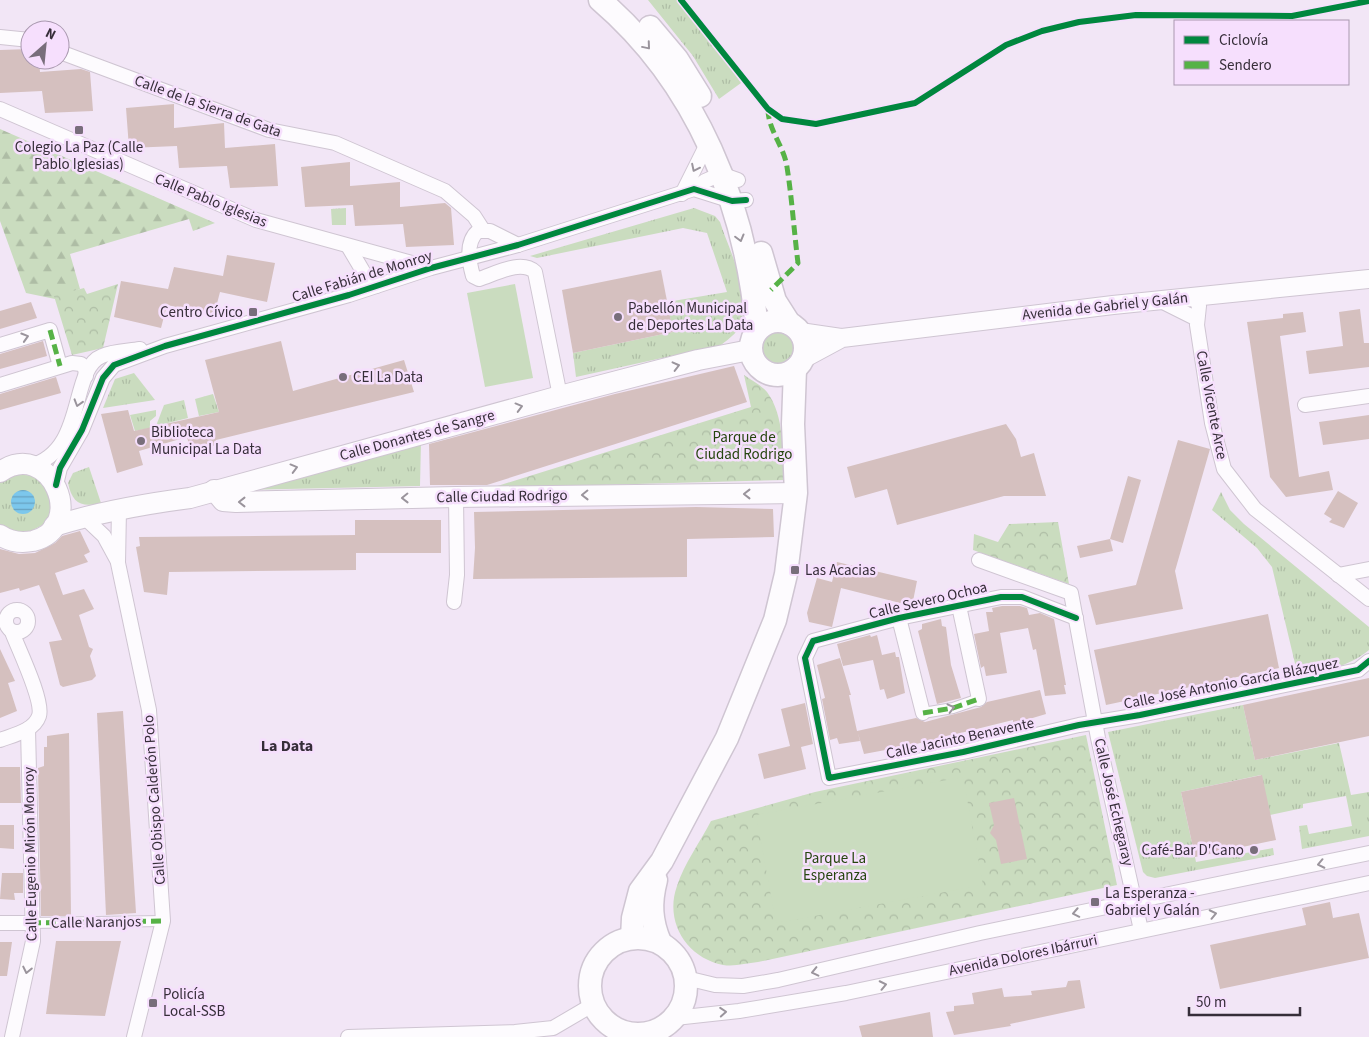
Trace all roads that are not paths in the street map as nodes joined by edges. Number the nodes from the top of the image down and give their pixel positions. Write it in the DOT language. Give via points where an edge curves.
graph roads {
  1 [pos="600,0"];
  2 [pos="622,0"];
  3 [pos="0,37"];
  4 [pos="20,39"];
  5 [pos="70,56"];
  6 [pos="0,109"];
  7 [pos="708,142"];
  8 [pos="734,189"];
  9 [pos="688,191"];
  10 [pos="483,230"];
  11 [pos="518,245"];
  12 [pos="348,246"];
  13 [pos="385,256"];
  14 [pos="468,258"];
  15 [pos="361,266"];
  16 [pos="430,268"];
  17 [pos="1369,278"];
  18 [pos="382,284"];
  19 [pos="1222,293"];
  20 [pos="349,295"];
  21 [pos="1194,296"];
  22 [pos="1158,300"];
  23 [pos="1196,320"];
  24 [pos="794,328"];
  25 [pos="842,338"];
  26 [pos="754,340"];
  27 [pos="0,345"];
  28 [pos="165,346"];
  29 [pos="799,364"];
  30 [pos="60,366"];
  31 [pos="773,375"];
  32 [pos="86,376"];
  33 [pos="0,385"];
  34 [pos="560,396"];
  35 [pos="1369,396"];
  36 [pos="1305,405"];
  37 [pos="793,424"];
  38 [pos="30,466"];
  39 [pos="0,472"];
  40 [pos="56,485"];
  41 [pos="214,490"];
  42 [pos="796,494"];
  43 [pos="456,496"];
  44 [pos="61,505"];
  45 [pos="119,510"];
  46 [pos="84,517"];
  47 [pos="54,526"];
  48 [pos="1,537"];
  49 [pos="979,560"];
  50 [pos="118,563"];
  51 [pos="1369,569"];
  52 [pos="1338,575"];
  53 [pos="1369,599"];
  54 [pos="454,602"];
  55 [pos="959,606"];
  56 [pos="899,618"];
  57 [pos="1076,618"];
  58 [pos="12,632"];
  59 [pos="1369,662"];
  60 [pos="979,699"];
  61 [pos="924,714"];
  62 [pos="1096,722"];
  63 [pos="28,729"];
  64 [pos="0,740"];
  65 [pos="829,778"];
  66 [pos="1369,853"];
  67 [pos="662,861"];
  68 [pos="1369,883"];
  69 [pos="1136,901"];
  70 [pos="163,921"];
  71 [pos="0,923"];
  72 [pos="31,923"];
  73 [pos="1142,930"];
  74 [pos="632,938"];
  75 [pos="660,942"];
  76 [pos="686,978"];
  77 [pos="594,1004"];
  78 [pos="674,1018"];
  79 [pos="603,1031"];
  80 [pos="519,1034"];
  81 [pos="12,1037"];
  82 [pos="134,1037"];
  83 [pos="348,1037"];
  1 -- 7 [label="main road, one-way" via="653,54 678,89"];
  2 -- 8 [label="main road" via="677,59 721,135"];
  3 -- 4 [label="street"];
  5 -- 10 [label="street, Calle de la Sierra de Gata" via="269,130 335,143 445,191 474,216"];
  6 -- 12 [label="street, Calle Pablo Iglesias" via="241,215"];
  7 -- 8 [label="main road"];
  7 -- 9 [label="street, one-way"];
  8 -- 9 [label="street"];
  8 -- 9 [label="street, Calle Fabián de Monroy" via="705,181"];
  8 -- 24 [label="main road" via="775,301"];
  8 -- 26 [label="main road, one-way" via="753,284"];
  9 -- 11 [label="street, Calle Fabián de Monroy"];
  10 -- 11 [label="street"];
  10 -- 14 [label="street" via="474,235"];
  11 -- 14 [label="street, Calle Fabián de Monroy"];
  12 -- 13 [label="street, Calle Pablo Iglesias"];
  12 -- 15 [label="street"];
  13 -- 16 [label="street, Calle Pablo Iglesias"];
  13 -- 18 [label="street" via="392,266 392,273"];
  14 -- 16 [label="street, Calle Fabián de Monroy"];
  14 -- 34 [label="street" via="473,276 479,279 517,267 535,272"];
  15 -- 18 [label="street" via="367,278"];
  15 -- 20 [label="street"];
  16 -- 18 [label="street, Calle Fabián de Monroy"];
  17 -- 19 [label="street, Avenida de Gabriel y Galán"];
  18 -- 20 [label="street, Calle Fabián de Monroy"];
  19 -- 21 [label="street, Avenida de Gabriel y Galán"];
  19 -- 23 [label="street"];
  20 -- 28 [label="street, Calle Fabián de Monroy"];
  21 -- 22 [label="street, Avenida de Gabriel y Galán"];
  21 -- 23 [label="street, Calle Vicente Arce" via="1191,307"];
  22 -- 23 [label="street"];
  22 -- 25 [label="street, Avenida de Gabriel y Galán"];
  23 -- 52 [label="street, Calle Vicente Arce" via="1212,424 1224,468 1255,509"];
  24 -- 25 [label="street, Avenida de Gabriel y Galán"];
  24 -- 26 [label="main road" via="774,321"];
  24 -- 29 [label="main road" via="805,350"];
  25 -- 29 [label="street, Avenida de Gabriel y Galán"];
  26 -- 31 [label="main road" via="753,362"];
  34 -- 26 [label="main road, Calle Donantes de Sangre, one-way" via="698,360"];
  27 -- 30 [label="street, one-way" via="50,330"];
  28 -- 32 [label="street, Calle Fabián de Monroy" via="101,356 91,365"];
  28 -- 40 [label="street, Calle Fabián de Monroy" via="109,368 82,430 60,468"];
  29 -- 31 [label="main road" via="789,374"];
  29 -- 37 [label="main road"];
  30 -- 32 [label="street" via="81,364"];
  30 -- 33 [label="street"];
  31 -- 37 [label="main road"];
  32 -- 38 [label="street, Calle Fabián de Monroy, one-way" via="71,424 58,449 47,460"];
  41 -- 34 [label="main road, Calle Donantes de Sangre, one-way"];
  35 -- 36 [label="street"];
  37 -- 42 [label="main road"];
  38 -- 39 [label="main road" via="15,465"];
  38 -- 40 [label="main road" via="48,474"];
  40 -- 44 [label="main road"];
  43 -- 41 [label="main road, Calle Ciudad Rodrigo, one-way" via="236,502 223,501"];
  41 -- 45 [label="main road, Calle Donantes de Sangre" via="190,498"];
  42 -- 43 [label="main road, Calle Ciudad Rodrigo, one-way"];
  42 -- 67 [label="main road" via="786,574 775,620 726,738"];
  43 -- 54 [label="street" via="457,576"];
  44 -- 46 [label="main road"];
  44 -- 47 [label="main road"];
  45 -- 46 [label="main road, Calle Donantes de Sangre"];
  45 -- 50 [label="street, Calle Obispo Calderón Polo"];
  46 -- 47 [label="main road, Calle Donantes de Sangre"];
  46 -- 50 [label="street, Calle Obispo Calderón Polo" via="104,536"];
  47 -- 48 [label="main road, Calle Donantes de Sangre" via="36,540 14,542"];
  49 -- 57 [label="street, Calle José Echegaray" via="1071,593"];
  50 -- 70 [label="street, Calle Obispo Calderón Polo" via="149,710"];
  51 -- 52 [label="street"];
  52 -- 53 [label="street, Calle Vicente Arce"];
  55 -- 56 [label="street, Calle Severo Ochoa"];
  55 -- 57 [label="street, Calle Severo Ochoa" via="1001,597 1022,597"];
  55 -- 60 [label="street"];
  56 -- 61 [label="street"];
  56 -- 65 [label="street, Calle Severo Ochoa" via="813,641 805,658"];
  57 -- 62 [label="street, Calle José Echegaray"];
  58 -- 63 [label="street" via="39,704 39,717"];
  59 -- 62 [label="street, Calle José Antonio García Blázquez" via="1358,670"];
  61 -- 60 [label="street, one-way"];
  62 -- 65 [label="street, Calle Jacinto Benavente"];
  62 -- 69 [label="street, Calle José Echegaray"];
  63 -- 64 [label="street"];
  63 -- 72 [label="street, Calle Eugenio Mirón Monroy"];
  66 -- 69 [label="street, Avenida Dolores Ibárruri, one-way"];
  67 -- 74 [label="main road" via="640,891"];
  67 -- 75 [label="main road" via="651,903 653,926"];
  73 -- 68 [label="street, Avenida Dolores Ibárruri, one-way"];
  69 -- 73 [label="street, Calle José Echegaray"];
  69 -- 76 [label="street, Avenida Dolores Ibárruri, one-way" via="769,982 743,986"];
  70 -- 72 [label="street, Calle Naranjos"];
  70 -- 82 [label="street, Calle Obispo Calderón Polo"];
  71 -- 72 [label="street, Calle Naranjos"];
  72 -- 81 [label="street, Calle Eugenio Mirón Monroy, one-way" via="33,941"];
  78 -- 73 [label="street, Avenida Dolores Ibárruri, one-way" via="846,993"];
  74 -- 75 [label="main road"];
  74 -- 77 [label="main road" via="618,942 596,961 590,990"];
  75 -- 76 [label="main road" via="681,963"];
  76 -- 78 [label="main road" via="682,1006"];
  77 -- 79 [label="main road"];
  77 -- 80 [label="street" via="553,1028"];
  78 -- 79 [label="main road" via="664,1027 644,1033"];
  80 -- 83 [label="street"];
}
